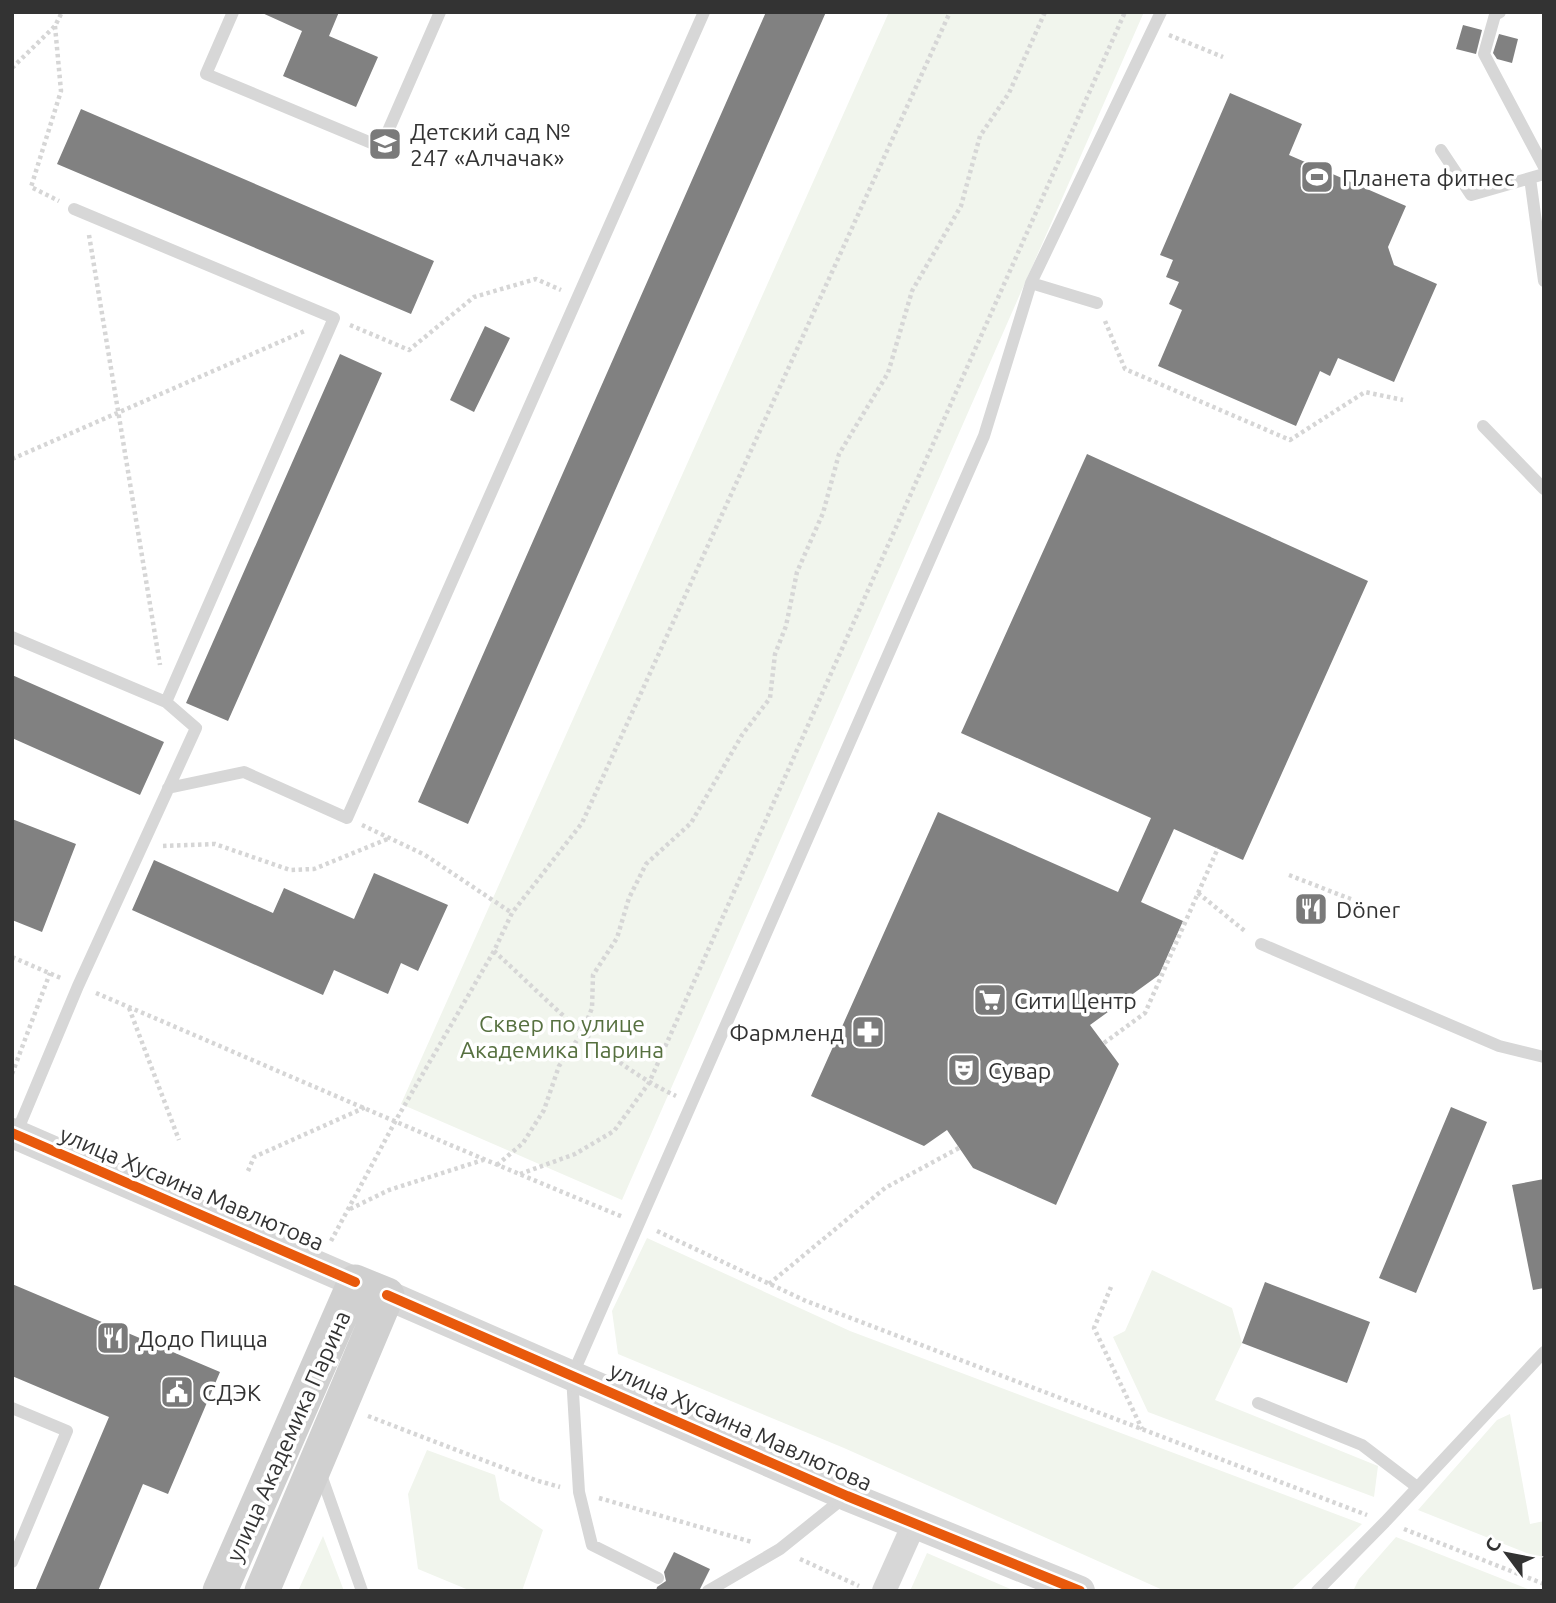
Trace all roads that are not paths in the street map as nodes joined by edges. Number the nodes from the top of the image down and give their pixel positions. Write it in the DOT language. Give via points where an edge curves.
graph roads {
  1 [pos="233,12"];
  2 [pos="440,12"];
  3 [pos="704,12"];
  4 [pos="1161,12"];
  5 [pos="1500,12"];
  6 [pos="1441,150"];
  7 [pos="1544,167"];
  8 [pos="1544,174"];
  9 [pos="1530,178"];
  10 [pos="80,211"];
  11 [pos="1544,281"];
  12 [pos="1031,282"];
  13 [pos="1097,303"];
  14 [pos="1483,426"];
  15 [pos="1544,489"];
  16 [pos="12,637"];
  17 [pos="166,702"];
  18 [pos="169,788"];
  19 [pos="1261,944"];
  20 [pos="1544,1057"];
  21 [pos="14,1134"];
  22 [pos="355,1282"];
  23 [pos="387,1296"];
  24 [pos="1544,1352"];
  25 [pos="572,1376"];
  26 [pos="1258,1403"];
  27 [pos="12,1408"];
  28 [pos="316,1464"];
  29 [pos="1417,1487"];
  30 [pos="847,1496"];
  31 [pos="914,1524"];
  32 [pos="12,1562"];
  33 [pos="658,1578"];
  34 [pos="220,1591"];
  35 [pos="261,1591"];
  36 [pos="362,1591"];
  37 [pos="708,1591"];
  38 [pos="884,1591"];
  39 [pos="1080,1591"];
  40 [pos="1317,1591"];
  1 -- 2 [label="lane" via="206,74 382,147"];
  3 -- 18 [label="lane" via="347,818 244,772"];
  4 -- 12 [label="lane"];
  5 -- 7 [label="lane" via="1495,15 1484,54"];
  6 -- 9 [label="lane" via="1471,195"];
  8 -- 9 [label="lane"];
  9 -- 11 [label="lane"];
  10 -- 17 [label="lane" via="334,318"];
  12 -- 13 [label="lane"];
  12 -- 25 [label="lane" via="984,436"];
  14 -- 15 [label="lane"];
  16 -- 17 [label="lane"];
  17 -- 18 [label="lane" via="196,728"];
  18 -- 21 [label="lane"];
  19 -- 20 [label="lane" via="1499,1046"];
  21 -- 22 [label="street, улица Хусаина Мавлютова"];
  22 -- 23 [label="main road, улица Хусаина Мавлютова"];
  22 -- 34 [label="main road, улица Академика Парина"];
  23 -- 25 [label="street, улица Хусаина Мавлютова"];
  23 -- 28 [label="main road, улица Академика Парина"];
  24 -- 29 [label="lane"];
  25 -- 30 [label="street, улица Хусаина Мавлютова"];
  25 -- 33 [label="lane" via="579,1492 592,1545"];
  26 -- 29 [label="lane" via="1362,1445"];
  27 -- 32 [label="lane" via="67,1431"];
  28 -- 35 [label="main road, улица Академика Парина"];
  28 -- 36 [label="lane"];
  29 -- 40 [label="lane"];
  30 -- 31 [label="street, улица Хусаина Мавлютова"];
  30 -- 37 [label="lane" via="780,1549"];
  31 -- 38 [label="street"];
  31 -- 39 [label="street, улица Хусаина Мавлютова"];
}
